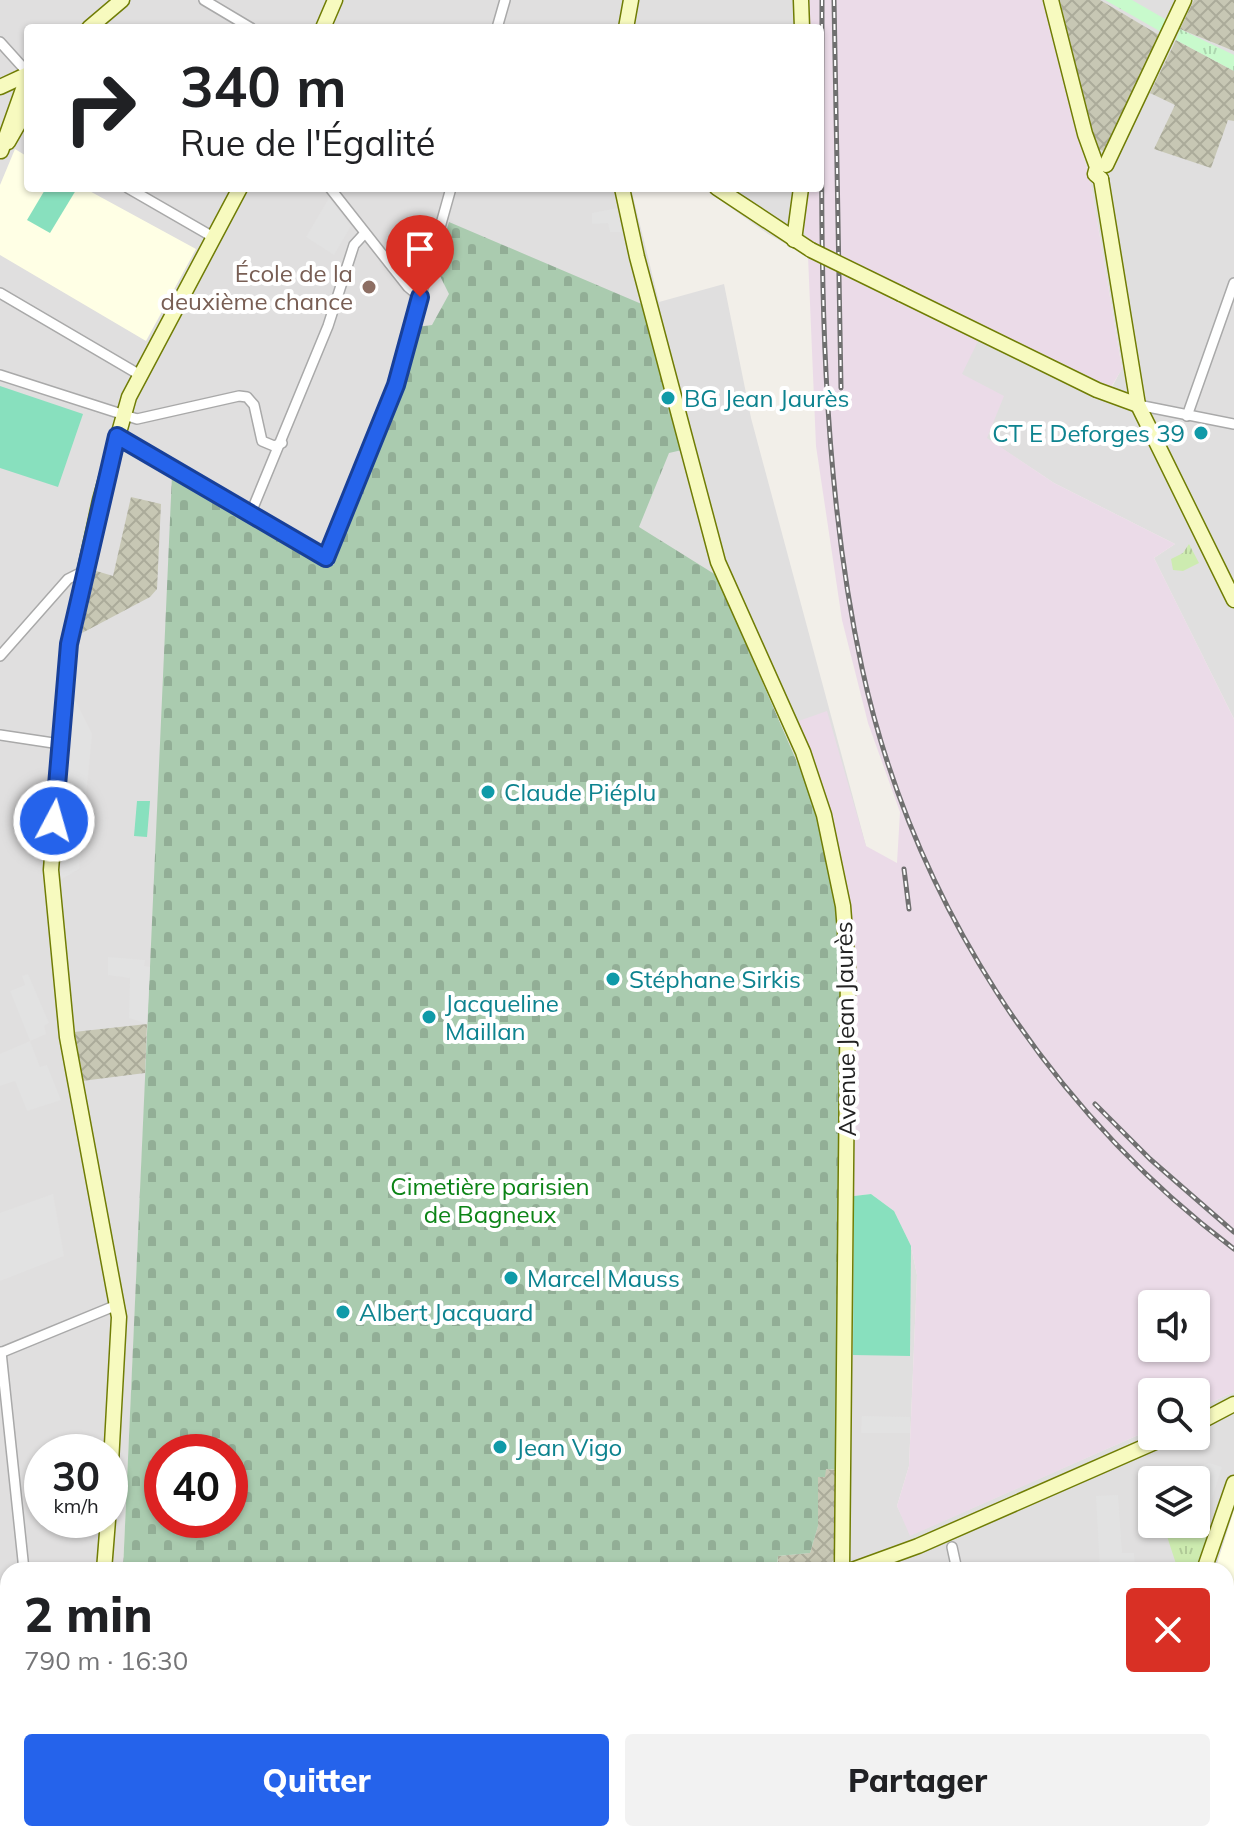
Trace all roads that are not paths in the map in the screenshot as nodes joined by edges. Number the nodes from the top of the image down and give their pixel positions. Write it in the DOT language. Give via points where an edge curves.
graph roads {
  1 [pos="109,0"];
  2 [pos="122,0"];
  3 [pos="204,0"];
  4 [pos="335,0"];
  5 [pos="505,0"];
  6 [pos="631,0"];
  7 [pos="801,0"];
  8 [pos="1051,0"];
  9 [pos="1184,0"];
  10 [pos="82,24"];
  11 [pos="94,24"];
  12 [pos="244,24"];
  13 [pos="325,24"];
  14 [pos="498,24"];
  15 [pos="627,24"];
  16 [pos="802,24"];
  17 [pos="0,42"];
  18 [pos="24,69"];
  19 [pos="24,76"];
  20 [pos="0,87"];
  21 [pos="18,105"];
  22 [pos="23,128"];
  23 [pos="0,151"];
  24 [pos="1102,170"];
  25 [pos="135,192"];
  26 [pos="236,192"];
  27 [pos="333,192"];
  28 [pos="450,192"];
  29 [pos="623,192"];
  30 [pos="723,192"];
  31 [pos="800,192"];
  32 [pos="365,233"];
  33 [pos="213,237"];
  34 [pos="794,240"];
  35 [pos="1234,283"];
  36 [pos="0,293"];
  37 [pos="420,297"];
  38 [pos="0,375"];
  39 [pos="140,375"];
  40 [pos="1138,405"];
  41 [pos="124,415"];
  42 [pos="1187,416"];
  43 [pos="1234,424"];
  44 [pos="117,436"];
  45 [pos="262,441"];
  46 [pos="282,443"];
  47 [pos="270,469"];
  48 [pos="250,515"];
  49 [pos="84,571"];
  50 [pos="1234,600"];
  51 [pos="0,656"];
  52 [pos="0,735"];
  53 [pos="60,744"];
  54 [pos="90,1164"];
  55 [pos="112,1307"];
  56 [pos="1,1352"];
  57 [pos="115,1361"];
  58 [pos="1234,1404"];
  59 [pos="1234,1411"];
  60 [pos="1217,1415"];
  61 [pos="1210,1418"];
  62 [pos="112,1434"];
  63 [pos="1138,1450"];
  64 [pos="1233,1487"];
  65 [pos="107,1538"];
  66 [pos="952,1547"];
  67 [pos="23,1562"];
  68 [pos="106,1562"];
  69 [pos="842,1562"];
  70 [pos="874,1562"];
  71 [pos="955,1562"];
  72 [pos="1207,1562"];
  1 -- 10 [label="street"];
  2 -- 11 [label="street"];
  3 -- 12 [label="street"];
  4 -- 13 [label="street"];
  5 -- 14 [label="street"];
  6 -- 15 [label="street"];
  7 -- 16 [label="street"];
  8 -- 24 [label="street" via="1085,134"];
  9 -- 24 [label="street"];
  17 -- 18 [label="street"];
  19 -- 20 [label="street"];
  21 -- 22 [label="street"];
  21 -- 23 [label="street"];
  22 -- 23 [label="street"];
  24 -- 40 [label="street"];
  25 -- 33 [label="street"];
  26 -- 33 [label="street"];
  27 -- 32 [label="street"];
  28 -- 37 [label="street"];
  29 -- 69 [label="street, Avenue Jean Jaurès" via="718,562 803,752 831,843 843,906 848,969"];
  30 -- 34 [label="street"];
  31 -- 34 [label="street"];
  32 -- 37 [label="street"];
  32 -- 46 [label="street" via="354,245"];
  33 -- 39 [label="street"];
  34 -- 40 [label="street, bridge" via="1097,390"];
  35 -- 42 [label="street"];
  36 -- 39 [label="street"];
  37 -- 48 [label="street" via="396,385 326,558"];
  38 -- 41 [label="street"];
  39 -- 41 [label="street"];
  40 -- 42 [label="street"];
  40 -- 50 [label="street"];
  41 -- 44 [label="street"];
  41 -- 45 [label="street" via="148,419 247,397 254,405"];
  42 -- 43 [label="street"];
  44 -- 48 [label="street"];
  44 -- 49 [label="street"];
  45 -- 46 [label="street"];
  45 -- 47 [label="street"];
  46 -- 47 [label="street"];
  47 -- 48 [label="street"];
  49 -- 51 [label="street" via="68,579"];
  49 -- 53 [label="street" via="69,644"];
  52 -- 53 [label="street"];
  53 -- 54 [label="street" via="51,852 54,911 62,1001"];
  54 -- 55 [label="street"];
  54 -- 57 [label="street" via="119,1317"];
  55 -- 56 [label="street"];
  55 -- 57 [label="street"];
  56 -- 67 [label="street"];
  57 -- 62 [label="street"];
  58 -- 60 [label="street"];
  59 -- 60 [label="street"];
  60 -- 61 [label="street"];
  63 -- 70 [label="street"];
  64 -- 72 [label="street"];
  65 -- 68 [label="street"];
  66 -- 71 [label="street"];
}
